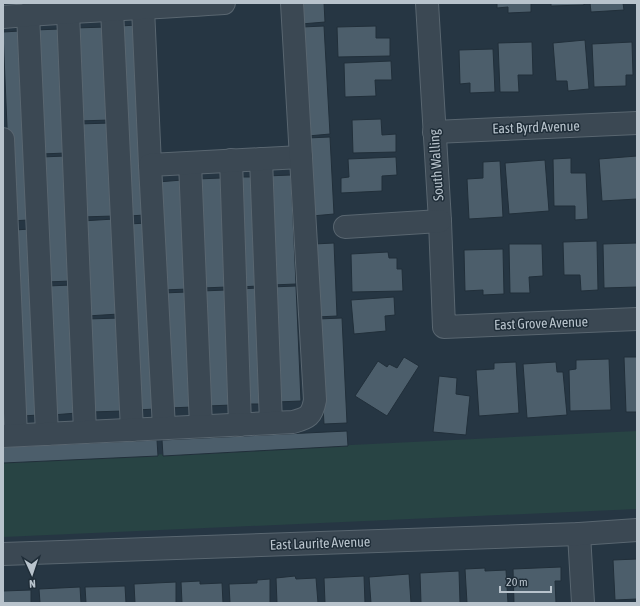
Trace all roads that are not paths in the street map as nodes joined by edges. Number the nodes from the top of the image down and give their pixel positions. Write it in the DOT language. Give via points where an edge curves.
graph roads {
  1 [pos="224,3"];
  2 [pos="292,3"];
  3 [pos="428,3"];
  4 [pos="143,8"];
  5 [pos="112,10"];
  6 [pos="68,12"];
  7 [pos="28,14"];
  8 [pos="3,16"];
  9 [pos="637,123"];
  10 [pos="434,132"];
  11 [pos="3,139"];
  12 [pos="301,157"];
  13 [pos="261,159"];
  14 [pos="231,160"];
  15 [pos="190,163"];
  16 [pos="150,165"];
  17 [pos="440,221"];
  18 [pos="346,227"];
  19 [pos="637,319"];
  20 [pos="444,326"];
  21 [pos="271,423"];
  22 [pos="240,425"];
  23 [pos="201,426"];
  24 [pos="164,428"];
  25 [pos="132,430"];
  26 [pos="85,432"];
  27 [pos="47,434"];
  28 [pos="9,435"];
  29 [pos="637,530"];
  30 [pos="579,534"];
  31 [pos="3,554"];
  32 [pos="583,603"];
  1 -- 4 [label="street"];
  2 -- 12 [label="street"];
  3 -- 10 [label="street, South Walling"];
  4 -- 5 [label="street"];
  4 -- 16 [label="street"];
  5 -- 6 [label="street"];
  5 -- 25 [label="street"];
  6 -- 7 [label="street"];
  6 -- 26 [label="street"];
  7 -- 8 [label="street"];
  7 -- 27 [label="street"];
  9 -- 10 [label="street, East Byrd Avenue"];
  10 -- 17 [label="street, South Walling"];
  11 -- 28 [label="street"];
  12 -- 13 [label="street"];
  12 -- 21 [label="street" via="316,400 314,408 306,418 294,422"];
  13 -- 14 [label="street"];
  13 -- 21 [label="street"];
  14 -- 15 [label="street"];
  14 -- 22 [label="street"];
  15 -- 16 [label="street"];
  15 -- 23 [label="street"];
  16 -- 24 [label="street"];
  17 -- 18 [label="street"];
  17 -- 20 [label="street, South Walling"];
  19 -- 20 [label="street, East Grove Avenue"];
  21 -- 22 [label="street"];
  22 -- 23 [label="street"];
  23 -- 24 [label="street"];
  24 -- 25 [label="street"];
  25 -- 26 [label="street"];
  26 -- 27 [label="street"];
  27 -- 28 [label="street"];
  29 -- 30 [label="street, East Laurite Avenue"];
  30 -- 31 [label="street, East Laurite Avenue"];
  30 -- 32 [label="street"];
}
